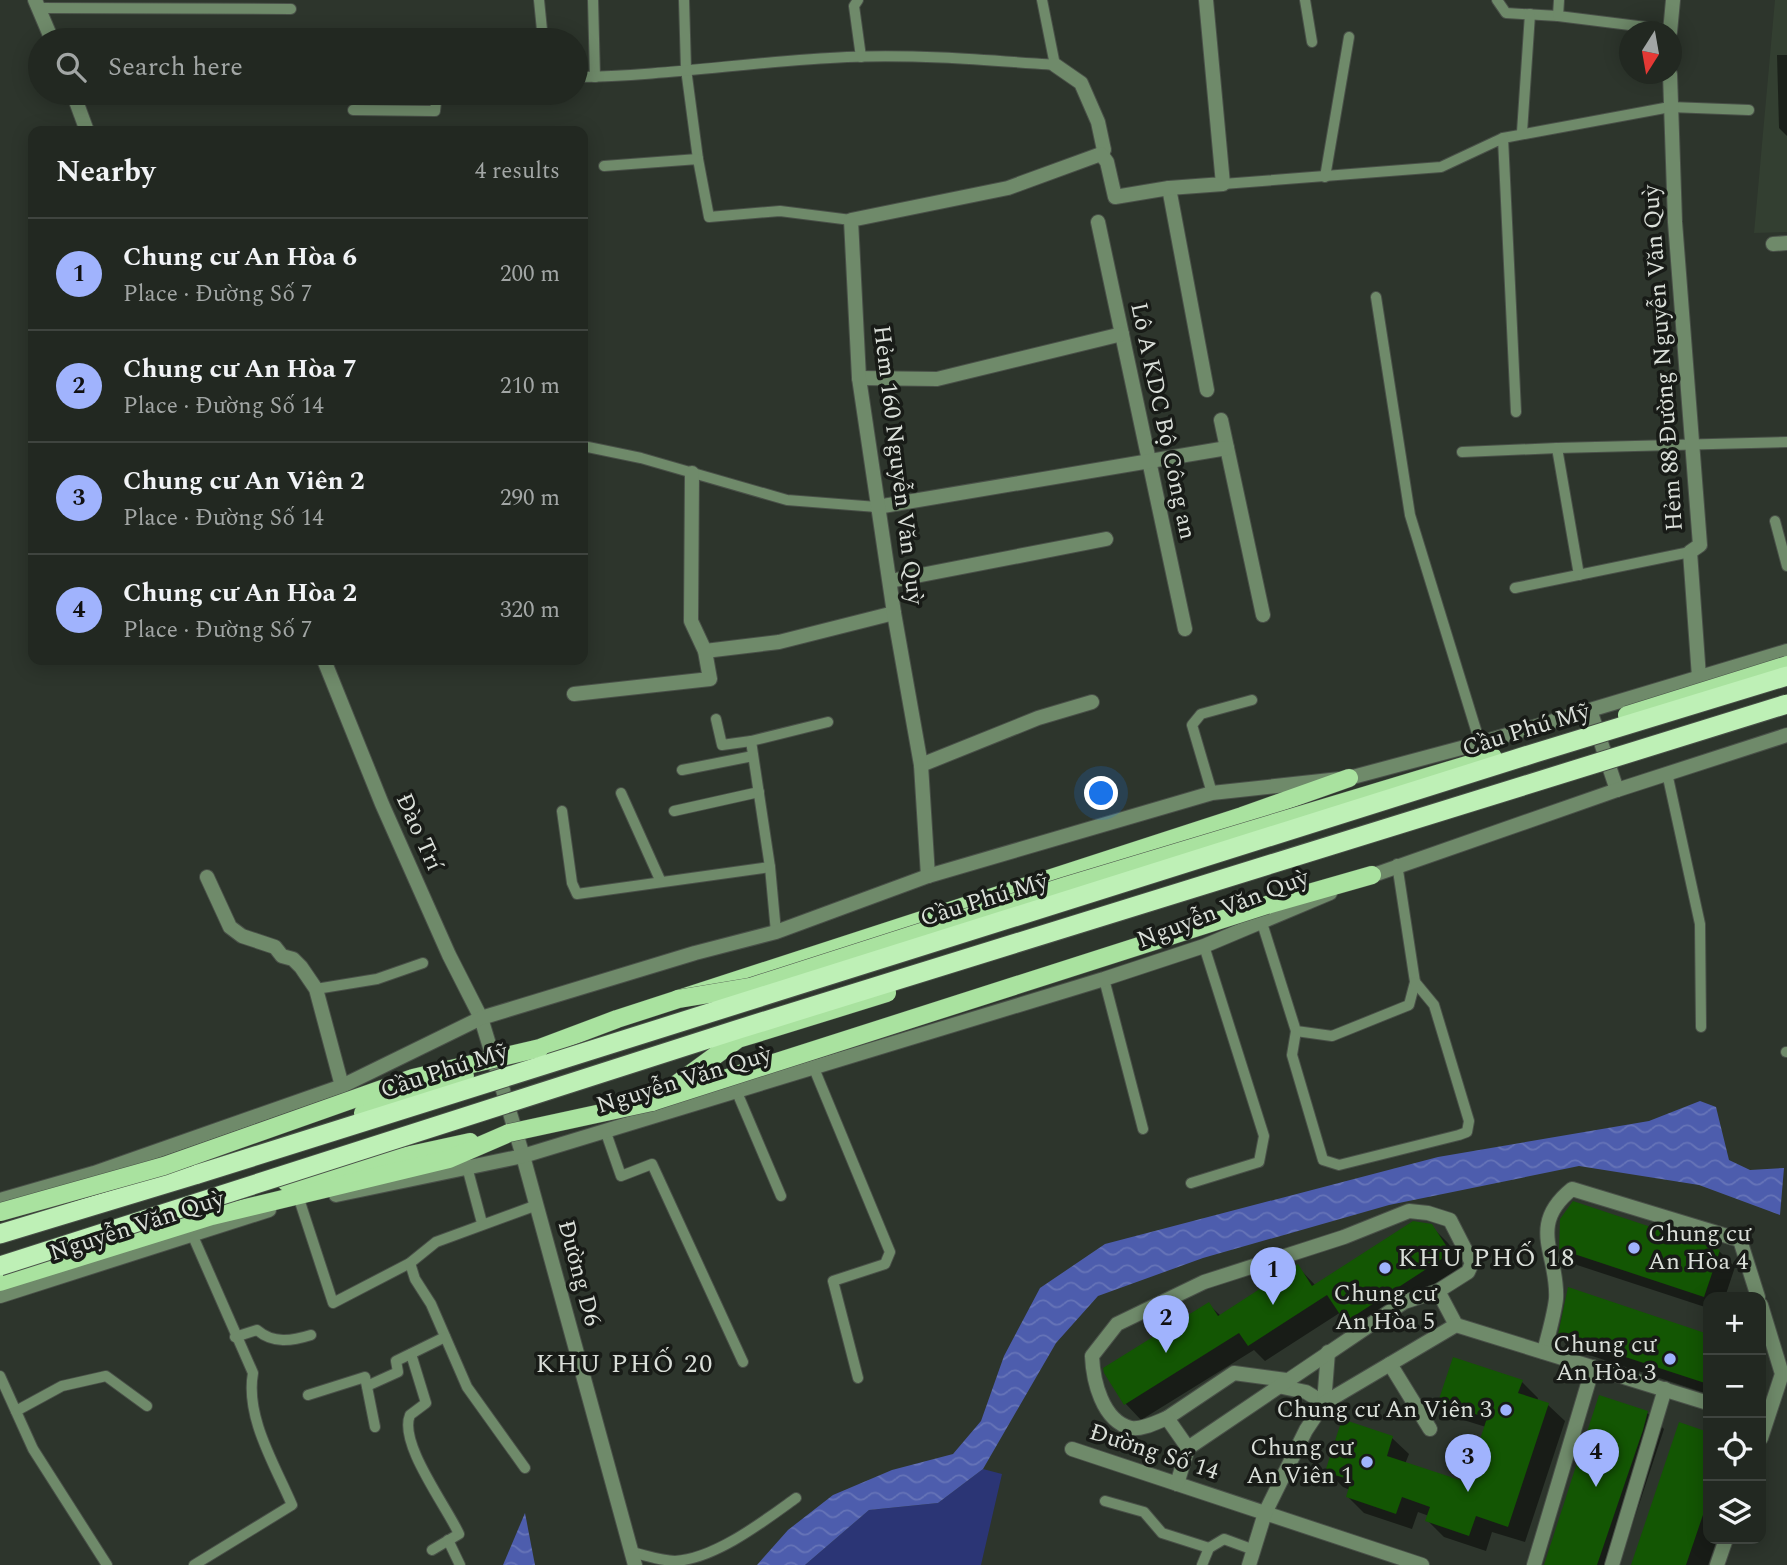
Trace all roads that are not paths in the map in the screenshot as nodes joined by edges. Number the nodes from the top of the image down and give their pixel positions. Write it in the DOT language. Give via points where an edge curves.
graph roads {
  1 [pos="539,0"];
  2 [pos="593,0"];
  3 [pos="684,0"];
  4 [pos="858,0"];
  5 [pos="1042,0"];
  6 [pos="1206,0"];
  7 [pos="1305,0"];
  8 [pos="1497,0"];
  9 [pos="1559,0"];
  10 [pos="1674,0"];
  11 [pos="37,4"];
  12 [pos="291,9"];
  13 [pos="1530,14"];
  14 [pos="1558,16"];
  15 [pos="1671,21"];
  16 [pos="1619,24"];
  17 [pos="47,28"];
  18 [pos="542,28"];
  19 [pos="1349,37"];
  20 [pos="1312,42"];
  21 [pos="861,57"];
  22 [pos="1055,65"];
  23 [pos="686,69"];
  24 [pos="588,77"];
  25 [pos="595,77"];
  26 [pos="1670,84"];
  27 [pos="77,105"];
  28 [pos="436,105"];
  29 [pos="1670,107"];
  30 [pos="353,110"];
  31 [pos="1749,110"];
  32 [pos="85,126"];
  33 [pos="1522,132"];
  34 [pos="1503,138"];
  35 [pos="1101,154"];
  36 [pos="698,159"];
  37 [pos="604,166"];
  38 [pos="1325,177"];
  39 [pos="1223,184"];
  40 [pos="1169,188"];
  41 [pos="851,220"];
  42 [pos="1098,222"];
  43 [pos="1376,297"];
  44 [pos="1122,334"];
  45 [pos="859,379"];
  46 [pos="1207,390"];
  47 [pos="1516,412"];
  48 [pos="1222,420"];
  49 [pos="1787,442"];
  50 [pos="1693,444"];
  51 [pos="588,447"];
  52 [pos="1227,447"];
  53 [pos="1557,448"];
  54 [pos="1462,452"];
  55 [pos="1149,461"];
  56 [pos="692,473"];
  57 [pos="877,507"];
  58 [pos="1775,521"];
  59 [pos="1106,539"];
  60 [pos="1690,552"];
  61 [pos="1787,566"];
  62 [pos="1579,575"];
  63 [pos="890,581"];
  64 [pos="1515,589"];
  65 [pos="894,613"];
  66 [pos="1263,615"];
  67 [pos="1185,629"];
  68 [pos="705,651"];
  69 [pos="1787,651"];
  70 [pos="326,665"];
  71 [pos="1787,665"];
  72 [pos="1787,676"];
  73 [pos="1699,677"];
  74 [pos="574,694"];
  75 [pos="1252,700"];
  76 [pos="1092,702"];
  77 [pos="1787,704"];
  78 [pos="1590,710"];
  79 [pos="1787,713"];
  80 [pos="716,719"];
  81 [pos="828,722"];
  82 [pos="1787,735"];
  83 [pos="751,741"];
  84 [pos="1480,743"];
  85 [pos="753,756"];
  86 [pos="922,765"];
  87 [pos="682,769"];
  88 [pos="1667,773"];
  89 [pos="1349,778"];
  90 [pos="1617,790"];
  91 [pos="759,792"];
  92 [pos="621,793"];
  93 [pos="1212,793"];
  94 [pos="562,810"];
  95 [pos="674,811"];
  96 [pos="1397,864"];
  97 [pos="771,867"];
  98 [pos="1372,875"];
  99 [pos="928,876"];
  100 [pos="207,877"];
  101 [pos="661,882"];
  102 [pos="1267,905"];
  103 [pos="1262,923"];
  104 [pos="776,932"];
  105 [pos="1204,946"];
  106 [pos="423,963"];
  107 [pos="1104,979"];
  108 [pos="1415,982"];
  109 [pos="316,989"];
  110 [pos="678,999"];
  111 [pos="481,1018"];
  112 [pos="1701,1027"];
  113 [pos="1296,1031"];
  114 [pos="540,1048"];
  115 [pos="813,1066"];
  116 [pos="342,1086"];
  117 [pos="736,1090"];
  118 [pos="652,1102"];
  119 [pos="1143,1129"];
  120 [pos="605,1130"];
  121 [pos="509,1133"];
  122 [pos="523,1156"];
  123 [pos="467,1167"];
  124 [pos="198,1174"];
  125 [pos="1191,1183"];
  126 [pos="781,1196"];
  127 [pos="0,1200"];
  128 [pos="207,1200"];
  129 [pos="300,1202"];
  130 [pos="537,1205"];
  131 [pos="0,1212"];
  132 [pos="482,1223"];
  133 [pos="0,1234"];
  134 [pos="192,1234"];
  135 [pos="410,1263"];
  136 [pos="0,1266"];
  137 [pos="0,1282"];
  138 [pos="1438,1292"];
  139 [pos="1756,1292"];
  140 [pos="0,1296"];
  141 [pos="1766,1321"];
  142 [pos="1455,1325"];
  143 [pos="311,1335"];
  144 [pos="235,1337"];
  145 [pos="445,1337"];
  146 [pos="1328,1352"];
  147 [pos="1544,1352"];
  148 [pos="411,1353"];
  149 [pos="743,1362"];
  150 [pos="1390,1364"];
  151 [pos="1593,1367"];
  152 [pos="0,1376"];
  153 [pos="858,1378"];
  154 [pos="1282,1383"];
  155 [pos="368,1386"];
  156 [pos="1665,1389"];
  157 [pos="308,1395"];
  158 [pos="1703,1400"];
  159 [pos="1324,1403"];
  160 [pos="147,1406"];
  161 [pos="16,1411"];
  162 [pos="1167,1418"];
  163 [pos="1765,1418"];
  164 [pos="376,1427"];
  165 [pos="1430,1429"];
  166 [pos="1188,1448"];
  167 [pos="1072,1449"];
  168 [pos="525,1468"];
  169 [pos="1177,1484"];
  170 [pos="796,1498"];
  171 [pos="1105,1501"];
  172 [pos="1265,1513"];
  173 [pos="448,1540"];
  174 [pos="1724,1544"];
  175 [pos="1209,1548"];
  176 [pos="432,1550"];
  177 [pos="1254,1550"];
  178 [pos="633,1559"];
  179 [pos="107,1565"];
  180 [pos="194,1565"];
  181 [pos="460,1565"];
  182 [pos="1202,1565"];
  183 [pos="1249,1565"];
  184 [pos="1422,1565"];
  185 [pos="1534,1565"];
  186 [pos="1612,1565"];
  187 [pos="1717,1565"];
  1 -- 18 [label="lane"];
  2 -- 25 [label="lane"];
  3 -- 23 [label="lane"];
  4 -- 21 [label="lane" via="854,6"];
  5 -- 22 [label="lane"];
  6 -- 39 [label="street"];
  7 -- 20 [label="lane"];
  8 -- 13 [label="lane" via="1506,13"];
  9 -- 14 [label="lane"];
  10 -- 15 [label="street"];
  11 -- 12 [label="lane"];
  11 -- 17 [label="street"];
  13 -- 14 [label="lane"];
  13 -- 33 [label="lane"];
  14 -- 16 [label="lane"];
  19 -- 38 [label="lane"];
  21 -- 22 [label="lane"];
  21 -- 23 [label="lane"];
  22 -- 35 [label="street" via="1080,83 1098,122"];
  23 -- 25 [label="lane" via="649,76"];
  23 -- 36 [label="lane"];
  24 -- 25 [label="lane"];
  26 -- 29 [label="street, Hẻm 88 Đường Nguyễn Văn Quỳ"];
  27 -- 32 [label="street"];
  28 -- 30 [label="lane" via="435,111"];
  29 -- 31 [label="lane"];
  29 -- 33 [label="lane"];
  29 -- 50 [label="street, Hẻm 88 Đường Nguyễn Văn Quỳ"];
  33 -- 34 [label="lane"];
  34 -- 38 [label="lane" via="1441,167"];
  34 -- 47 [label="lane"];
  35 -- 40 [label="street" via="1115,197"];
  35 -- 41 [label="street" via="1008,188"];
  36 -- 37 [label="lane"];
  36 -- 41 [label="lane" via="709,217 780,211"];
  38 -- 39 [label="lane"];
  39 -- 40 [label="street"];
  40 -- 46 [label="street"];
  41 -- 45 [label="street, Hẻm 160 Nguyễn Văn Quỳ"];
  42 -- 44 [label="street, Lô A KDC Bộ Công an"];
  43 -- 84 [label="lane" via="1410,515"];
  44 -- 45 [label="street" via="937,379"];
  44 -- 55 [label="street, Lô A KDC Bộ Công an"];
  45 -- 57 [label="street, Hẻm 160 Nguyễn Văn Quỳ"];
  48 -- 52 [label="street"];
  49 -- 50 [label="lane"];
  50 -- 53 [label="lane"];
  50 -- 60 [label="street, Hẻm 88 Đường Nguyễn Văn Quỳ" via="1700,545"];
  51 -- 56 [label="lane"];
  52 -- 55 [label="street"];
  52 -- 66 [label="street"];
  53 -- 54 [label="lane"];
  53 -- 62 [label="lane"];
  55 -- 57 [label="street"];
  55 -- 67 [label="street, Lô A KDC Bộ Công an"];
  56 -- 57 [label="lane" via="787,500"];
  56 -- 68 [label="street" via="691,621"];
  57 -- 63 [label="street, Hẻm 160 Nguyễn Văn Quỳ"];
  58 -- 61 [label="lane"];
  59 -- 63 [label="street"];
  60 -- 62 [label="lane"];
  60 -- 73 [label="street, Hẻm 88 Đường Nguyễn Văn Quỳ"];
  62 -- 64 [label="lane"];
  63 -- 65 [label="street, Hẻm 160 Nguyễn Văn Quỳ"];
  65 -- 68 [label="street" via="779,642"];
  65 -- 86 [label="street, Hẻm 160 Nguyễn Văn Quỳ"];
  68 -- 74 [label="street" via="710,679"];
  69 -- 73 [label="street"];
  70 -- 111 [label="street, Đào Trí" via="382,804"];
  71 -- 110 [label="main road, Cầu Phú Mỹ, bridge" via="777,979"];
  72 -- 124 [label="highway, Cầu Phú Mỹ, bridge"];
  73 -- 78 [label="street"];
  75 -- 93 [label="lane" via="1201,714 1192,725"];
  76 -- 86 [label="street" via="1038,718"];
  77 -- 128 [label="highway, Cầu Phú Mỹ, bridge" via="736,1030"];
  78 -- 84 [label="street"];
  78 -- 90 [label="street"];
  79 -- 118 [label="main road, Cầu Phú Mỹ, bridge" via="738,1039"];
  80 -- 83 [label="lane" via="722,745"];
  81 -- 83 [label="lane"];
  82 -- 88 [label="street, Nguyễn Văn Quỳ"];
  83 -- 85 [label="lane"];
  84 -- 89 [label="street"];
  85 -- 87 [label="lane"];
  85 -- 91 [label="lane"];
  86 -- 99 [label="street, Hẻm 160 Nguyễn Văn Quỳ"];
  88 -- 90 [label="street, Nguyễn Văn Quỳ"];
  88 -- 112 [label="lane" via="1700,924"];
  89 -- 93 [label="street"];
  89 -- 110 [label="main road, Cầu Phú Mỹ, bridge"];
  90 -- 96 [label="street, Nguyễn Văn Quỳ"];
  91 -- 95 [label="lane"];
  91 -- 97 [label="lane"];
  92 -- 101 [label="lane"];
  93 -- 99 [label="street"];
  94 -- 101 [label="lane" via="577,894"];
  96 -- 98 [label="street, Nguyễn Văn Quỳ"];
  96 -- 108 [label="lane"];
  97 -- 101 [label="lane"];
  97 -- 104 [label="lane"];
  98 -- 102 [label="main road, Nguyễn Văn Quỳ"];
  98 -- 103 [label="street, Nguyễn Văn Quỳ"];
  99 -- 104 [label="street"];
  100 -- 109 [label="street" via="230,928 298,962"];
  102 -- 118 [label="main road, Cầu Phú Mỹ, bridge"];
  103 -- 105 [label="street, Nguyễn Văn Quỳ"];
  103 -- 113 [label="lane"];
  104 -- 111 [label="street"];
  105 -- 107 [label="street, Nguyễn Văn Quỳ"];
  105 -- 125 [label="lane" via="1264,1136 1259,1162"];
  106 -- 109 [label="lane" via="377,979"];
  107 -- 115 [label="street, Nguyễn Văn Quỳ"];
  107 -- 119 [label="lane"];
  108 -- 113 [label="lane" via="1409,1005 1332,1036"];
  108 -- 113 [label="lane" via="1434,1004 1469,1121 1467,1132 1339,1165 1323,1160 1292,1055"];
  109 -- 116 [label="street"];
  110 -- 114 [label="main road, Cầu Phú Mỹ"];
  111 -- 116 [label="street"];
  111 -- 122 [label="street, Đào Trí"];
  114 -- 124 [label="main road, Cầu Phú Mỹ, bridge"];
  114 -- 131 [label="main road, Cầu Phú Mỹ, bridge" via="413,1078 164,1166"];
  115 -- 117 [label="street, Nguyễn Văn Quỳ"];
  115 -- 153 [label="lane" via="890,1252 886,1264 833,1281"];
  116 -- 127 [label="street" via="94,1173"];
  117 -- 120 [label="street, Nguyễn Văn Quỳ"];
  117 -- 126 [label="lane"];
  118 -- 121 [label="main road, Cầu Phú Mỹ, bridge"];
  120 -- 122 [label="street, Nguyễn Văn Quỳ"];
  120 -- 149 [label="lane" via="621,1176 652,1164"];
  121 -- 128 [label="main road, Cầu Phú Mỹ, bridge"];
  121 -- 137 [label="main road, Cầu Phú Mỹ" via="449,1160 212,1216"];
  122 -- 123 [label="street, Nguyễn Văn Quỳ"];
  122 -- 130 [label="street, Đường D6"];
  123 -- 129 [label="street, Nguyễn Văn Quỳ"];
  123 -- 132 [label="lane"];
  124 -- 133 [label="highway, Cầu Phú Mỹ"];
  128 -- 136 [label="highway, Cầu Phú Mỹ, bridge"];
  129 -- 134 [label="street, Nguyễn Văn Quỳ"];
  129 -- 135 [label="lane" via="332,1303"];
  130 -- 132 [label="lane"];
  130 -- 178 [label="street, Đường D6"];
  132 -- 135 [label="lane" via="436,1242"];
  134 -- 140 [label="street, Nguyễn Văn Quỳ"];
  134 -- 144 [label="lane"];
  135 -- 145 [label="lane"];
  138 -- 142 [label="street"];
  138 -- 146 [label="street" via="1404,1302"];
  138 -- 162 [label="street" via="1468,1272 1472,1263 1450,1220 1409,1211 1205,1282 1117,1324 1092,1356 1093,1379 1118,1422 1132,1428"];
  139 -- 147 [label="street" via="1740,1240 1572,1189 1557,1201 1545,1238 1556,1277 1556,1300"];
  141 -- 163 [label="street" via="1782,1374"];
  142 -- 147 [label="street"];
  142 -- 150 [label="street"];
  143 -- 144 [label="lane" via="274,1340 257,1329"];
  144 -- 180 [label="lane" via="253,1373 256,1418 292,1506"];
  145 -- 148 [label="lane"];
  145 -- 168 [label="lane" via="467,1387"];
  146 -- 154 [label="street"];
  146 -- 159 [label="street"];
  147 -- 151 [label="street"];
  148 -- 155 [label="lane" via="396,1361 398,1372"];
  148 -- 173 [label="lane" via="426,1403 414,1410 406,1431 459,1534"];
  150 -- 159 [label="street"];
  150 -- 165 [label="street"];
  151 -- 156 [label="street"];
  151 -- 185 [label="street"];
  152 -- 161 [label="lane"];
  154 -- 159 [label="street"];
  154 -- 162 [label="street" via="1234,1373"];
  154 -- 166 [label="street"];
  155 -- 157 [label="lane" via="365,1377"];
  155 -- 164 [label="lane"];
  156 -- 158 [label="street"];
  156 -- 186 [label="street"];
  159 -- 172 [label="street"];
  160 -- 161 [label="lane" via="106,1376 62,1386"];
  161 -- 179 [label="lane" via="33,1449"];
  162 -- 166 [label="street"];
  166 -- 169 [label="street"];
  167 -- 169 [label="street, Đường Số 14"];
  169 -- 172 [label="street, Đường Số 14"];
  170 -- 178 [label="lane" via="755,1528 691,1559"];
  171 -- 175 [label="lane" via="1144,1512 1162,1533"];
  172 -- 177 [label="street"];
  172 -- 184 [label="street, Đường Số 14"];
  173 -- 176 [label="lane"];
  173 -- 181 [label="lane"];
  174 -- 187 [label="street"];
  175 -- 177 [label="lane" via="1224,1539"];
  175 -- 182 [label="lane"];
  177 -- 183 [label="street"];
}
